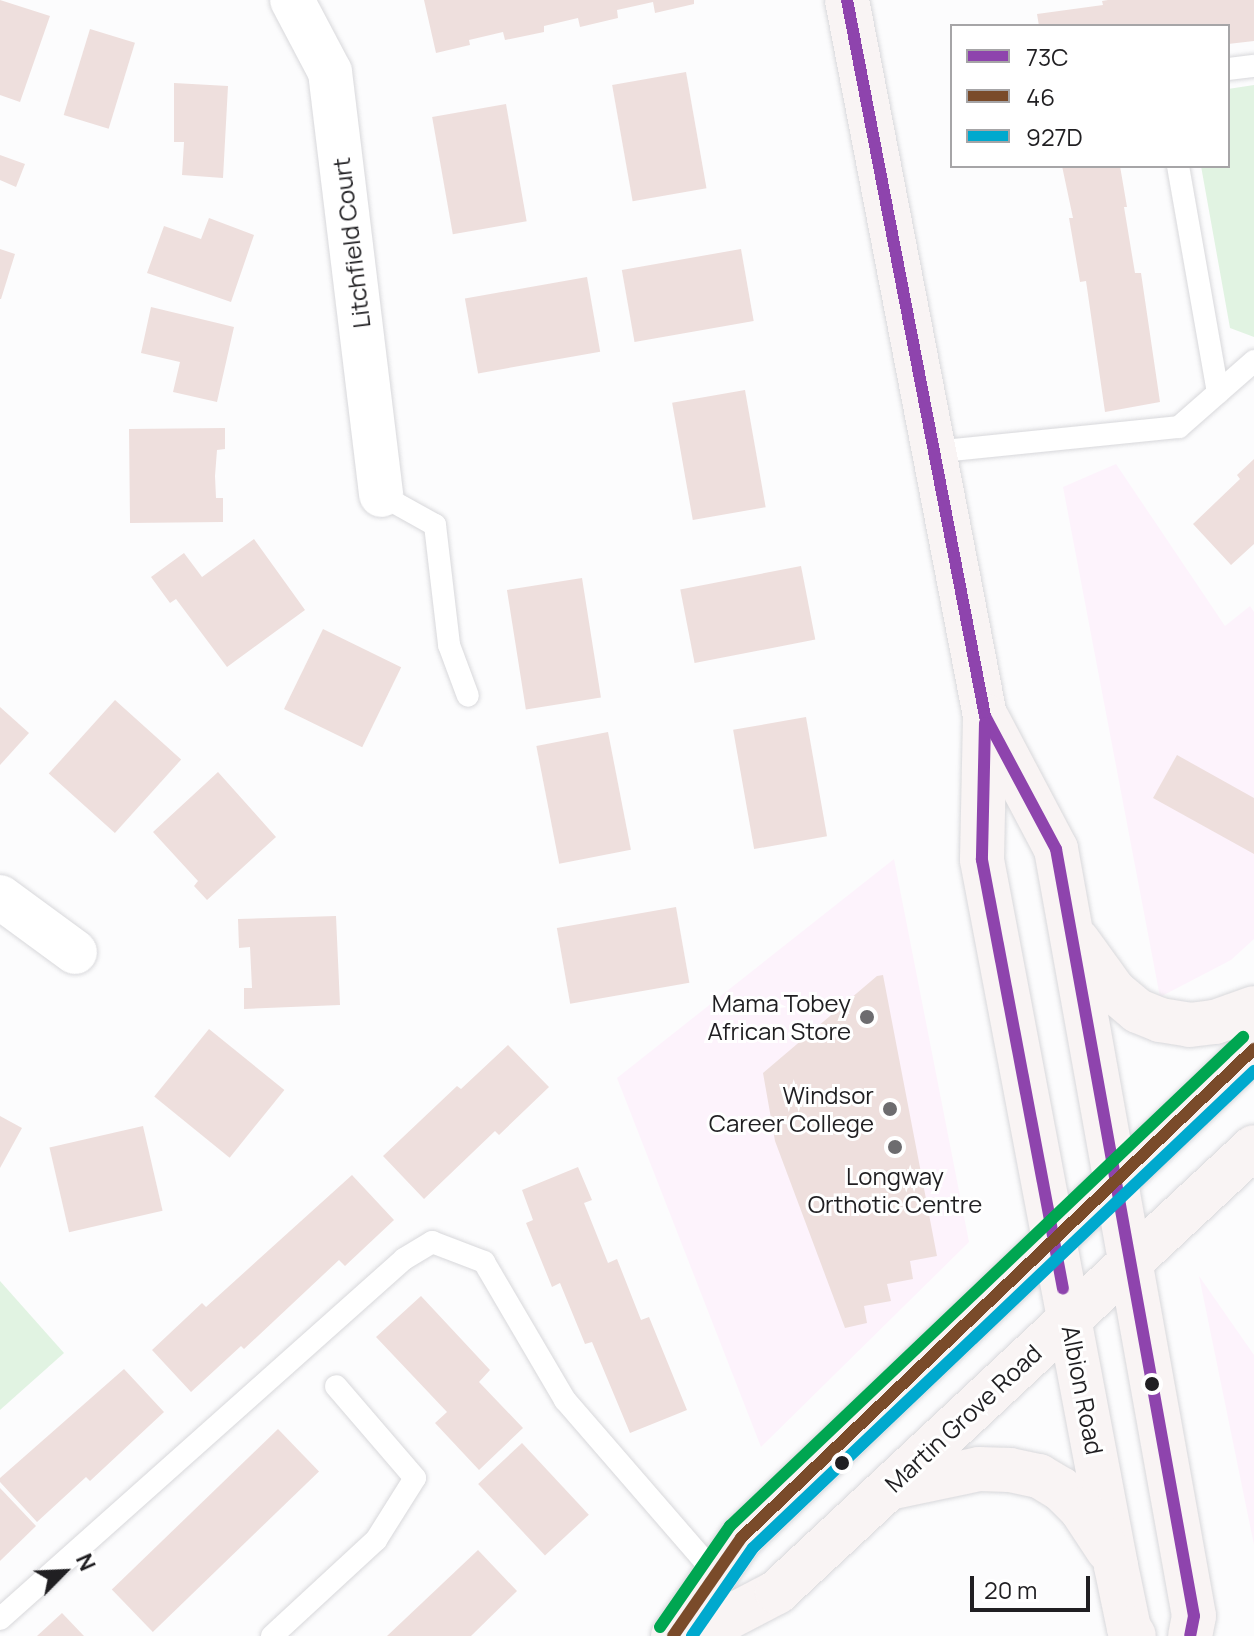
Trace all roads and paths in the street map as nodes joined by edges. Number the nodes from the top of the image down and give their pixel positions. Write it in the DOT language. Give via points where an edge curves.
graph roads {
  1 [pos="292,0"];
  2 [pos="847,0"];
  3 [pos="1254,66"];
  4 [pos="1230,69"];
  5 [pos="1178,168"];
  6 [pos="1254,361"];
  7 [pos="1218,392"];
  8 [pos="933,452"];
  9 [pos="381,495"];
  10 [pos="468,696"];
  11 [pos="985,716"];
  12 [pos="0,897"];
  13 [pos="1071,929"];
  14 [pos="75,952"];
  15 [pos="1254,1008"];
  16 [pos="1254,1049"];
  17 [pos="1254,1147"];
  18 [pos="1116,1180"];
  19 [pos="1054,1239"];
  20 [pos="1130,1261"];
  21 [pos="1069,1318"];
  22 [pos="336,1386"];
  23 [pos="889,1488"];
  24 [pos="1116,1566"];
  25 [pos="715,1573"];
  26 [pos="0,1619"];
  27 [pos="272,1636"];
  28 [pos="673,1636"];
  29 [pos="693,1636"];
  30 [pos="1134,1636"];
  31 [pos="1190,1636"];
  1 -- 9 [label="street, Litchfield Court" via="330,72"];
  2 -- 8 [label="main road, Albion Road"];
  3 -- 4 [label="lane"];
  5 -- 7 [label="lane"];
  6 -- 7 [label="lane"];
  7 -- 8 [label="lane" via="1179,427"];
  8 -- 11 [label="main road, Albion Road"];
  9 -- 10 [label="lane" via="435,525 449,645"];
  11 -- 13 [label="main road, Albion Road" via="1056,849"];
  11 -- 19 [label="main road, Albion Road" via="982,860"];
  12 -- 14 [label="street"];
  13 -- 15 [label="main road" via="1114,991 1138,1011 1190,1025"];
  13 -- 18 [label="main road, Albion Road"];
  16 -- 18 [label="main road"];
  17 -- 20 [label="main road, Martin Grove Road"];
  18 -- 19 [label="main road"];
  18 -- 20 [label="main road, Albion Road"];
  19 -- 21 [label="main road, Albion Road"];
  19 -- 25 [label="main road" via="741,1538"];
  20 -- 21 [label="main road, Martin Grove Road"];
  20 -- 31 [label="main road, Albion Road" via="1194,1616"];
  21 -- 23 [label="main road, Martin Grove Road"];
  21 -- 24 [label="main road, Albion Road"];
  22 -- 27 [label="lane" via="415,1478 376,1540"];
  23 -- 24 [label="main road" via="979,1469 1039,1476 1081,1509"];
  23 -- 29 [label="main road, Martin Grove Road" via="777,1592"];
  24 -- 30 [label="main road, Albion Road"];
  25 -- 26 [label="lane" via="565,1400 484,1262 432,1242 404,1259"];
  25 -- 28 [label="main road"];
}
